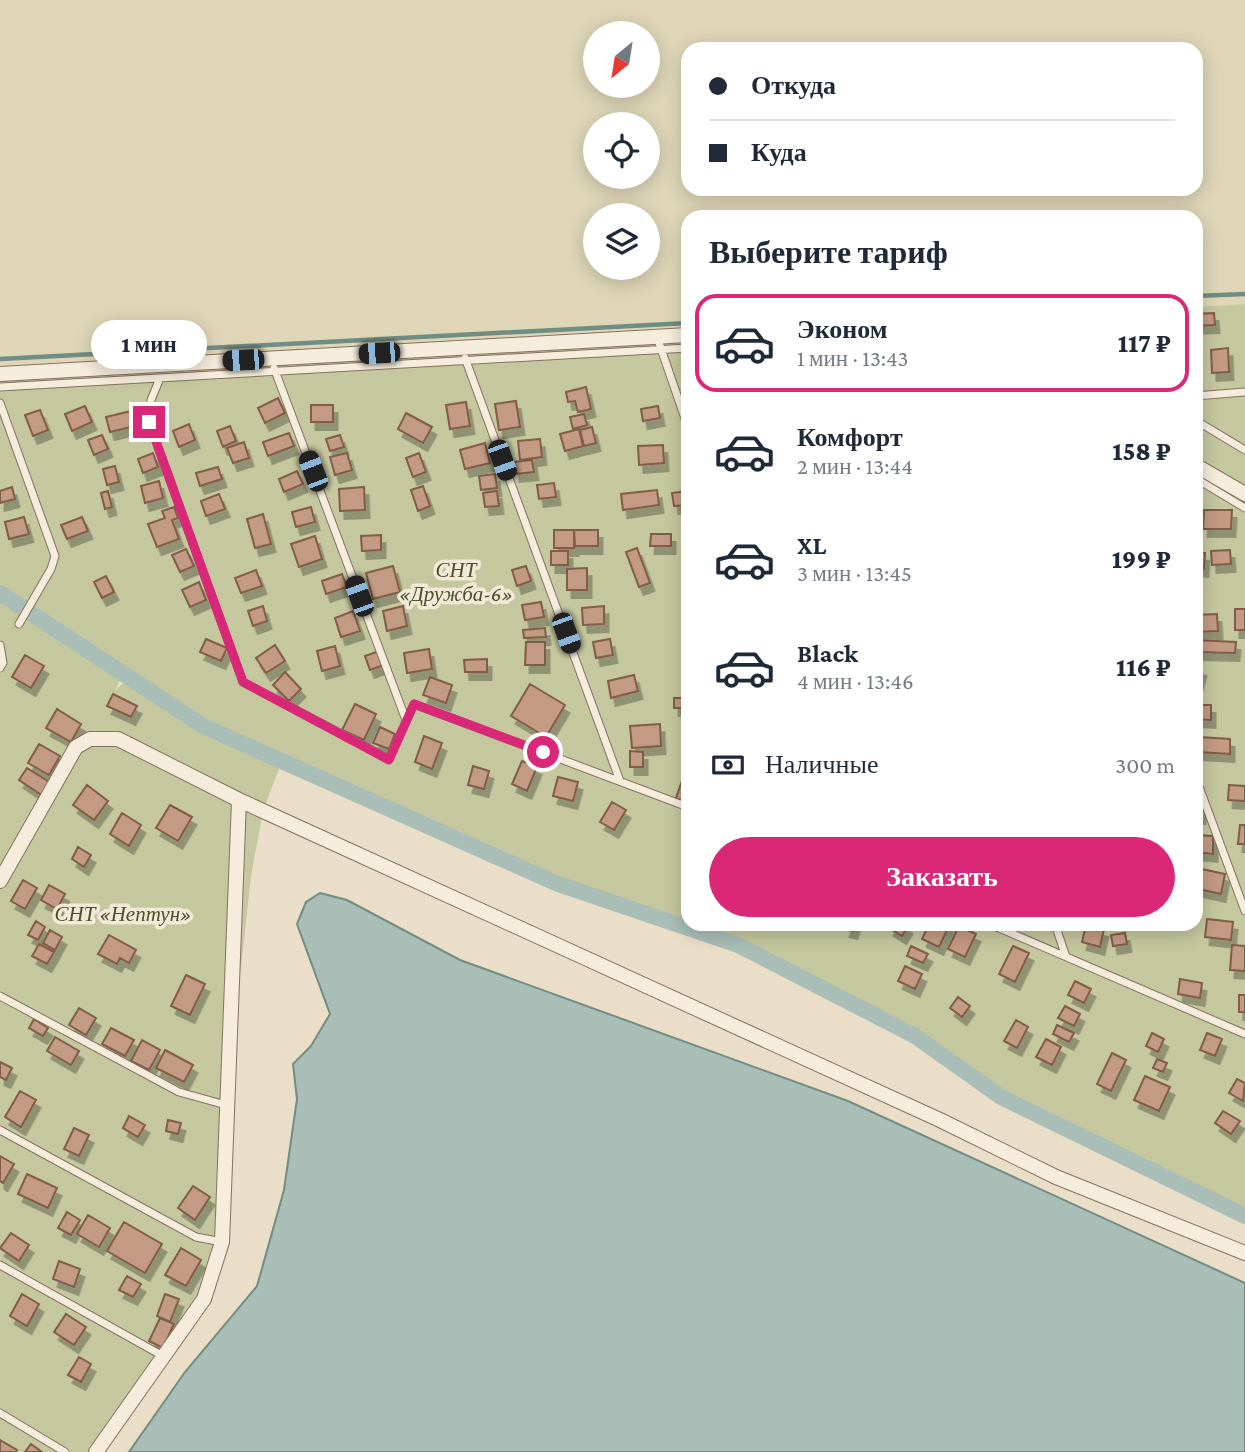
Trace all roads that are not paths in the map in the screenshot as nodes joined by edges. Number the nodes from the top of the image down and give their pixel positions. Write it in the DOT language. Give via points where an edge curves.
graph roads {
  1 [pos="681,337"];
  2 [pos="659,343"];
  3 [pos="681,347"];
  4 [pos="464,354"];
  5 [pos="273,365"];
  6 [pos="0,374"];
  7 [pos="160,378"];
  8 [pos="0,387"];
  9 [pos="1245,392"];
  10 [pos="1203,395"];
  11 [pos="0,403"];
  12 [pos="681,407"];
  13 [pos="1203,425"];
  14 [pos="1245,450"];
  15 [pos="1203,470"];
  16 [pos="1203,483"];
  17 [pos="1245,495"];
  18 [pos="1245,508"];
  19 [pos="19,624"];
  20 [pos="0,645"];
  21 [pos="0,668"];
  22 [pos="406,721"];
  23 [pos="620,781"];
  24 [pos="1203,798"];
  25 [pos="239,800"];
  26 [pos="681,804"];
  27 [pos="0,881"];
  28 [pos="1245,911"];
  29 [pos="1008,931"];
  30 [pos="1057,931"];
  31 [pos="1065,954"];
  32 [pos="0,996"];
  33 [pos="1245,1034"];
  34 [pos="226,1105"];
  35 [pos="0,1130"];
  36 [pos="222,1242"];
  37 [pos="1245,1253"];
  38 [pos="0,1265"];
  39 [pos="164,1356"];
  40 [pos="0,1413"];
  41 [pos="65,1452"];
  42 [pos="96,1452"];
  1 -- 2 [label="street"];
  2 -- 3 [label="lane"];
  2 -- 4 [label="street"];
  2 -- 12 [label="lane"];
  4 -- 5 [label="street"];
  4 -- 23 [label="lane"];
  5 -- 6 [label="street"];
  5 -- 7 [label="lane"];
  5 -- 22 [label="lane"];
  7 -- 8 [label="lane"];
  7 -- 22 [label="lane" via="149,422 243,682 389,760"];
  9 -- 10 [label="lane"];
  11 -- 19 [label="lane" via="55,556"];
  13 -- 14 [label="lane"];
  15 -- 17 [label="street"];
  16 -- 18 [label="lane"];
  20 -- 21 [label="lane"];
  22 -- 23 [label="lane" via="414,704"];
  23 -- 26 [label="lane"];
  24 -- 28 [label="lane"];
  25 -- 27 [label="street" via="118,739 90,739 76,747"];
  25 -- 34 [label="street"];
  25 -- 37 [label="street" via="1056,1177"];
  29 -- 31 [label="lane"];
  30 -- 31 [label="lane"];
  31 -- 33 [label="lane"];
  32 -- 34 [label="lane" via="179,1093"];
  34 -- 36 [label="street"];
  35 -- 36 [label="lane" via="196,1237"];
  36 -- 39 [label="street" via="204,1299"];
  38 -- 39 [label="lane"];
  39 -- 42 [label="street"];
  40 -- 41 [label="lane"];
}
